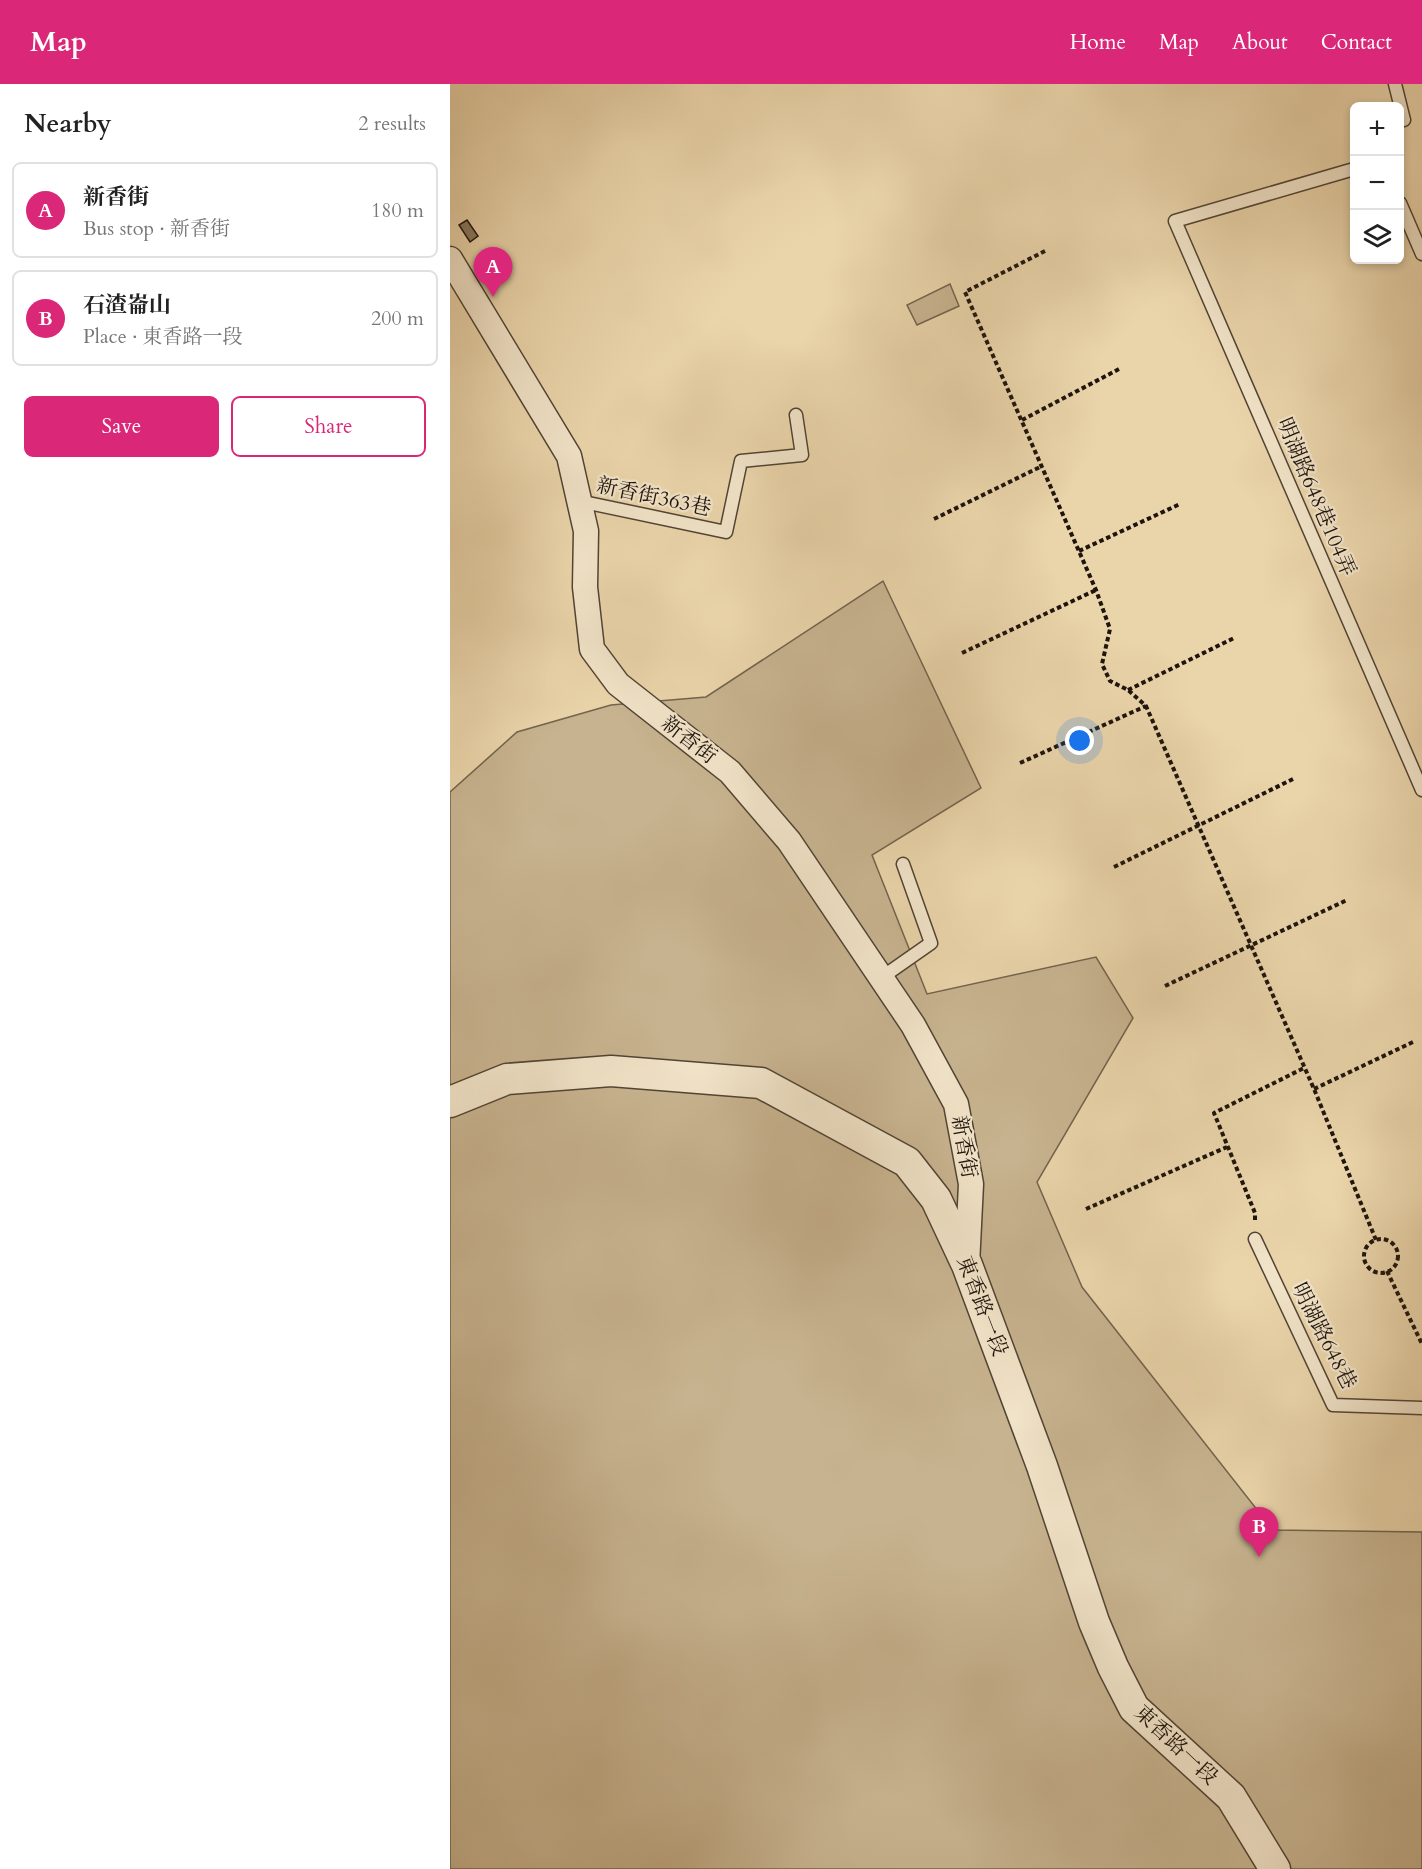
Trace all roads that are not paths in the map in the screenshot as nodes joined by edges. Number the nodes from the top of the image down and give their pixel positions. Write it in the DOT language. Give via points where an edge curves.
graph roads {
  1 [pos="1395,84"];
  2 [pos="1400,102"];
  3 [pos="1350,170"];
  4 [pos="1403,210"];
  5 [pos="1422,254"];
  6 [pos="450,259"];
  7 [pos="796,415"];
  8 [pos="579,501"];
  9 [pos="1422,790"];
  10 [pos="903,864"];
  11 [pos="881,978"];
  12 [pos="450,1102"];
  13 [pos="1255,1239"];
  14 [pos="967,1265"];
  15 [pos="1422,1408"];
  16 [pos="1275,1869"];
  1 -- 2 [label="lane"];
  3 -- 9 [label="lane, 明湖路648巷104弄" via="1175,221"];
  4 -- 5 [label="lane"];
  6 -- 8 [label="street, 新香街" via="568,456"];
  7 -- 8 [label="lane, 新香街363巷" via="802,455 741,461 726,532"];
  8 -- 11 [label="street, 新香街" via="586,531 585,587 592,649 618,684 730,772 789,841"];
  10 -- 11 [label="lane" via="931,944"];
  11 -- 14 [label="street, 新香街" via="914,1025 956,1104 971,1184"];
  12 -- 14 [label="street, 東香路一段" via="507,1079 611,1071 761,1083 907,1161 936,1199"];
  13 -- 15 [label="lane, 明湖路648巷" via="1334,1405"];
  14 -- 16 [label="street, 東香路一段" via="1113,1667 1134,1708 1231,1797"];
}
